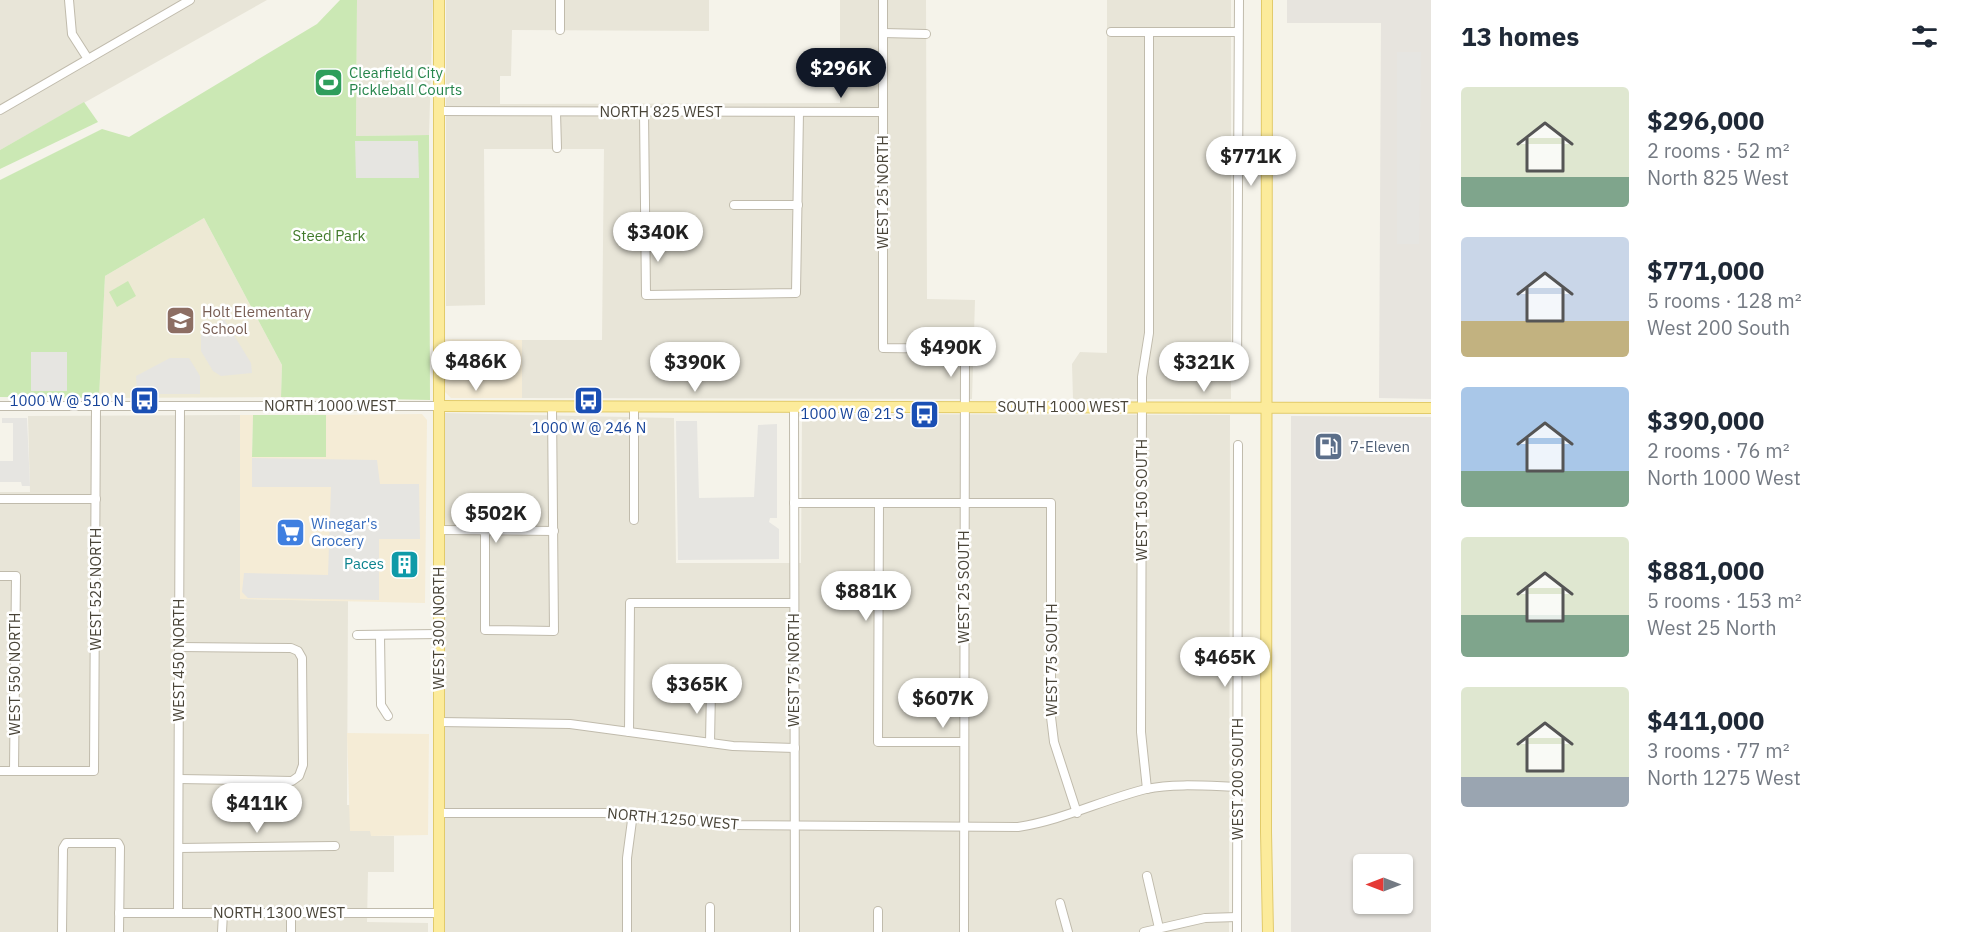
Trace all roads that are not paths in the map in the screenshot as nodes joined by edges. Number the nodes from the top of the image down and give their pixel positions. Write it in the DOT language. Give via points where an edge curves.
graph roads {
  1 [pos="69,0"];
  2 [pos="190,0"];
  3 [pos="439,0"];
  4 [pos="560,0"];
  5 [pos="883,0"];
  6 [pos="1239,0"];
  7 [pos="1267,0"];
  8 [pos="560,30"];
  9 [pos="1111,32"];
  10 [pos="1149,32"];
  11 [pos="1239,32"];
  12 [pos="883,33"];
  13 [pos="926,33"];
  14 [pos="88,59"];
  15 [pos="0,110"];
  16 [pos="439,111"];
  17 [pos="556,112"];
  18 [pos="644,112"];
  19 [pos="799,112"];
  20 [pos="883,112"];
  21 [pos="557,148"];
  22 [pos="734,205"];
  23 [pos="798,205"];
  24 [pos="965,349"];
  25 [pos="1237,373"];
  26 [pos="0,406"];
  27 [pos="96,406"];
  28 [pos="180,406"];
  29 [pos="439,406"];
  30 [pos="552,407"];
  31 [pos="634,407"];
  32 [pos="876,407"];
  33 [pos="964,407"];
  34 [pos="1142,407"];
  35 [pos="794,408"];
  36 [pos="1266,408"];
  37 [pos="1431,408"];
  38 [pos="1238,445"];
  39 [pos="0,499"];
  40 [pos="96,499"];
  41 [pos="794,503"];
  42 [pos="879,503"];
  43 [pos="964,503"];
  44 [pos="634,520"];
  45 [pos="439,530"];
  46 [pos="485,531"];
  47 [pos="554,531"];
  48 [pos="0,576"];
  49 [pos="794,603"];
  50 [pos="439,634"];
  51 [pos="357,635"];
  52 [pos="380,635"];
  53 [pos="179,647"];
  54 [pos="711,688"];
  55 [pos="388,716"];
  56 [pos="439,722"];
  57 [pos="629,732"];
  58 [pos="964,742"];
  59 [pos="710,743"];
  60 [pos="795,748"];
  61 [pos="0,771"];
  62 [pos="14,771"];
  63 [pos="179,779"];
  64 [pos="1238,787"];
  65 [pos="1147,789"];
  66 [pos="438,813"];
  67 [pos="633,813"];
  68 [pos="1077,813"];
  69 [pos="795,826"];
  70 [pos="964,826"];
  71 [pos="335,846"];
  72 [pos="179,848"];
  73 [pos="1147,876"];
  74 [pos="1060,903"];
  75 [pos="710,907"];
  76 [pos="879,911"];
  77 [pos="119,913"];
  78 [pos="178,913"];
  79 [pos="223,913"];
  80 [pos="291,913"];
  81 [pos="439,913"];
  82 [pos="1238,917"];
  83 [pos="1159,928"];
  84 [pos="62,932"];
  85 [pos="119,932"];
  86 [pos="222,932"];
  87 [pos="291,932"];
  88 [pos="439,932"];
  89 [pos="627,932"];
  90 [pos="710,932"];
  91 [pos="795,932"];
  92 [pos="879,932"];
  93 [pos="964,932"];
  94 [pos="1068,932"];
  95 [pos="1144,932"];
  96 [pos="1238,932"];
  97 [pos="1268,932"];
  1 -- 14 [label="street" via="72,34"];
  2 -- 14 [label="street"];
  3 -- 16 [label="main road, WEST 300 NORTH"];
  4 -- 8 [label="street"];
  5 -- 12 [label="street, WEST 25 NORTH"];
  6 -- 11 [label="street"];
  7 -- 36 [label="main road"];
  9 -- 10 [label="street"];
  10 -- 11 [label="street"];
  10 -- 34 [label="street, WEST 150 SOUTH" via="1149,333"];
  11 -- 25 [label="street"];
  12 -- 13 [label="street"];
  12 -- 20 [label="street, WEST 25 NORTH"];
  14 -- 15 [label="street"];
  16 -- 17 [label="street, NORTH 825 WEST"];
  16 -- 29 [label="main road, WEST 300 NORTH"];
  17 -- 18 [label="street, NORTH 825 WEST"];
  17 -- 21 [label="street"];
  18 -- 19 [label="street, NORTH 825 WEST"];
  18 -- 23 [label="street" via="646,295 796,293"];
  19 -- 20 [label="street, NORTH 825 WEST"];
  19 -- 23 [label="street"];
  20 -- 24 [label="street, WEST 25 NORTH" via="883,348"];
  22 -- 23 [label="street"];
  24 -- 33 [label="street, WEST 25 SOUTH"];
  26 -- 27 [label="street, NORTH 1000 WEST"];
  27 -- 28 [label="street, NORTH 1000 WEST"];
  27 -- 40 [label="street, WEST 525 NORTH"];
  28 -- 29 [label="street, NORTH 1000 WEST"];
  28 -- 53 [label="street, WEST 450 NORTH"];
  29 -- 30 [label="main road, NORTH 1000 WEST"];
  29 -- 45 [label="main road, WEST 300 NORTH"];
  30 -- 31 [label="main road, NORTH 1000 WEST"];
  30 -- 47 [label="street"];
  31 -- 35 [label="main road, NORTH 1000 WEST"];
  31 -- 44 [label="street"];
  32 -- 33 [label="main road, SOUTH 1000 WEST"];
  32 -- 35 [label="main road, NORTH 1000 WEST"];
  33 -- 34 [label="main road, SOUTH 1000 WEST"];
  33 -- 43 [label="street, WEST 25 SOUTH"];
  34 -- 36 [label="main road, SOUTH 1000 WEST"];
  34 -- 65 [label="street, WEST 150 SOUTH" via="1141,732"];
  35 -- 41 [label="street, WEST 75 NORTH"];
  36 -- 37 [label="main road, SOUTH 1000 WEST"];
  36 -- 97 [label="main road"];
  38 -- 64 [label="street, WEST 200 SOUTH"];
  39 -- 40 [label="street"];
  40 -- 62 [label="street, WEST 525 NORTH" via="94,771"];
  41 -- 42 [label="street"];
  41 -- 49 [label="street, WEST 75 NORTH"];
  42 -- 43 [label="street"];
  42 -- 58 [label="street" via="879,742"];
  43 -- 58 [label="street, WEST 25 SOUTH"];
  43 -- 68 [label="street, WEST 75 SOUTH" via="1051,503 1051,717 1054,742"];
  45 -- 46 [label="street"];
  45 -- 50 [label="main road, WEST 300 NORTH"];
  46 -- 47 [label="street"];
  46 -- 47 [label="street" via="485,630 554,631"];
  48 -- 62 [label="street, WEST 550 NORTH" via="16,576"];
  49 -- 57 [label="street" via="630,603"];
  49 -- 60 [label="street, WEST 75 NORTH"];
  50 -- 52 [label="street"];
  50 -- 56 [label="main road, WEST 300 NORTH"];
  51 -- 52 [label="street"];
  52 -- 55 [label="street" via="381,705"];
  53 -- 63 [label="street, WEST 450 NORTH"];
  53 -- 63 [label="street" via="298,651 302,658 303,765 292,781"];
  54 -- 59 [label="street"];
  56 -- 57 [label="street" via="545,722"];
  56 -- 66 [label="main road, WEST 300 NORTH"];
  57 -- 59 [label="street"];
  58 -- 70 [label="street, WEST 25 SOUTH"];
  59 -- 60 [label="street"];
  60 -- 69 [label="street, WEST 75 NORTH"];
  61 -- 62 [label="street"];
  63 -- 72 [label="street, WEST 450 NORTH"];
  64 -- 65 [label="street, NORTH 1250 WEST"];
  64 -- 82 [label="street, WEST 200 SOUTH"];
  65 -- 68 [label="street, NORTH 1250 WEST"];
  66 -- 67 [label="street, NORTH 1250 WEST"];
  66 -- 81 [label="main road, WEST 300 NORTH"];
  67 -- 69 [label="street, NORTH 1250 WEST" via="734,825"];
  67 -- 89 [label="street" via="627,858"];
  68 -- 70 [label="street, NORTH 1250 WEST" via="1047,823"];
  69 -- 70 [label="street, NORTH 1250 WEST"];
  69 -- 91 [label="street, WEST 75 NORTH"];
  70 -- 93 [label="street, WEST 25 SOUTH"];
  71 -- 72 [label="street"];
  72 -- 78 [label="street, WEST 450 NORTH"];
  73 -- 83 [label="street"];
  74 -- 94 [label="street"];
  75 -- 90 [label="street"];
  76 -- 92 [label="street"];
  77 -- 78 [label="street, NORTH 1300 WEST"];
  77 -- 84 [label="street" via="118,843 66,843"];
  77 -- 85 [label="street"];
  78 -- 79 [label="street, NORTH 1300 WEST"];
  79 -- 80 [label="street, NORTH 1300 WEST"];
  79 -- 86 [label="street"];
  80 -- 81 [label="street, NORTH 1300 WEST"];
  80 -- 87 [label="street"];
  81 -- 88 [label="main road, WEST 300 NORTH"];
  82 -- 83 [label="street" via="1205,918"];
  82 -- 96 [label="street, WEST 200 SOUTH"];
  83 -- 95 [label="street"];
}
